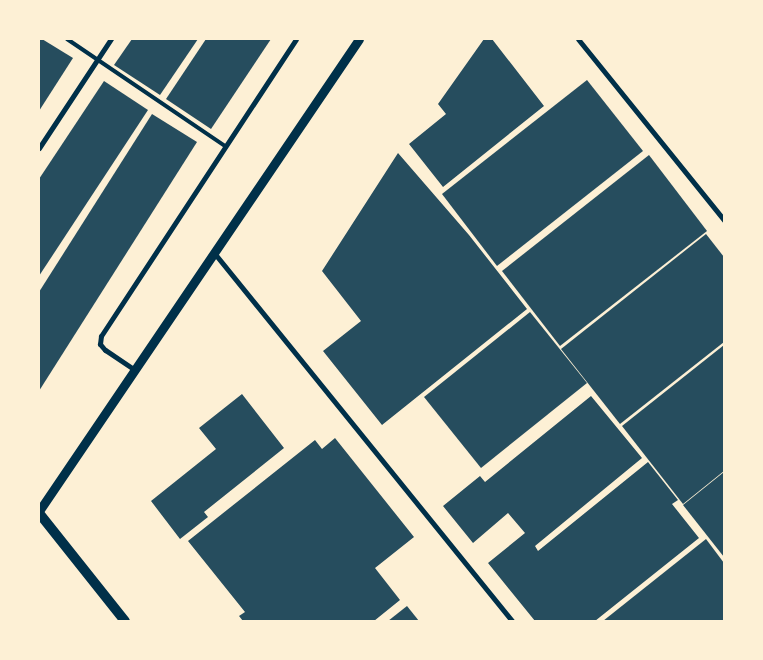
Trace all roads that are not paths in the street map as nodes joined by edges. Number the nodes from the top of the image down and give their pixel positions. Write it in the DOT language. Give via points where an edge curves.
graph roads {
  1 [pos="67,39"];
  2 [pos="111,39"];
  3 [pos="296,39"];
  4 [pos="359,39"];
  5 [pos="578,39"];
  6 [pos="97,59"];
  7 [pos="225,146"];
  8 [pos="39,148"];
  9 [pos="724,220"];
  10 [pos="215,254"];
  11 [pos="135,370"];
  12 [pos="39,512"];
  13 [pos="125,621"];
  14 [pos="512,621"];
  1 -- 6 [label="lane"];
  2 -- 6 [label="street"];
  3 -- 7 [label="street"];
  4 -- 10 [label="street"];
  5 -- 9 [label="street"];
  6 -- 7 [label="lane"];
  6 -- 8 [label="street"];
  7 -- 11 [label="street" via="101,336 100,344 105,350"];
  10 -- 11 [label="street"];
  10 -- 14 [label="street"];
  11 -- 12 [label="street"];
  12 -- 13 [label="main road"];
}
